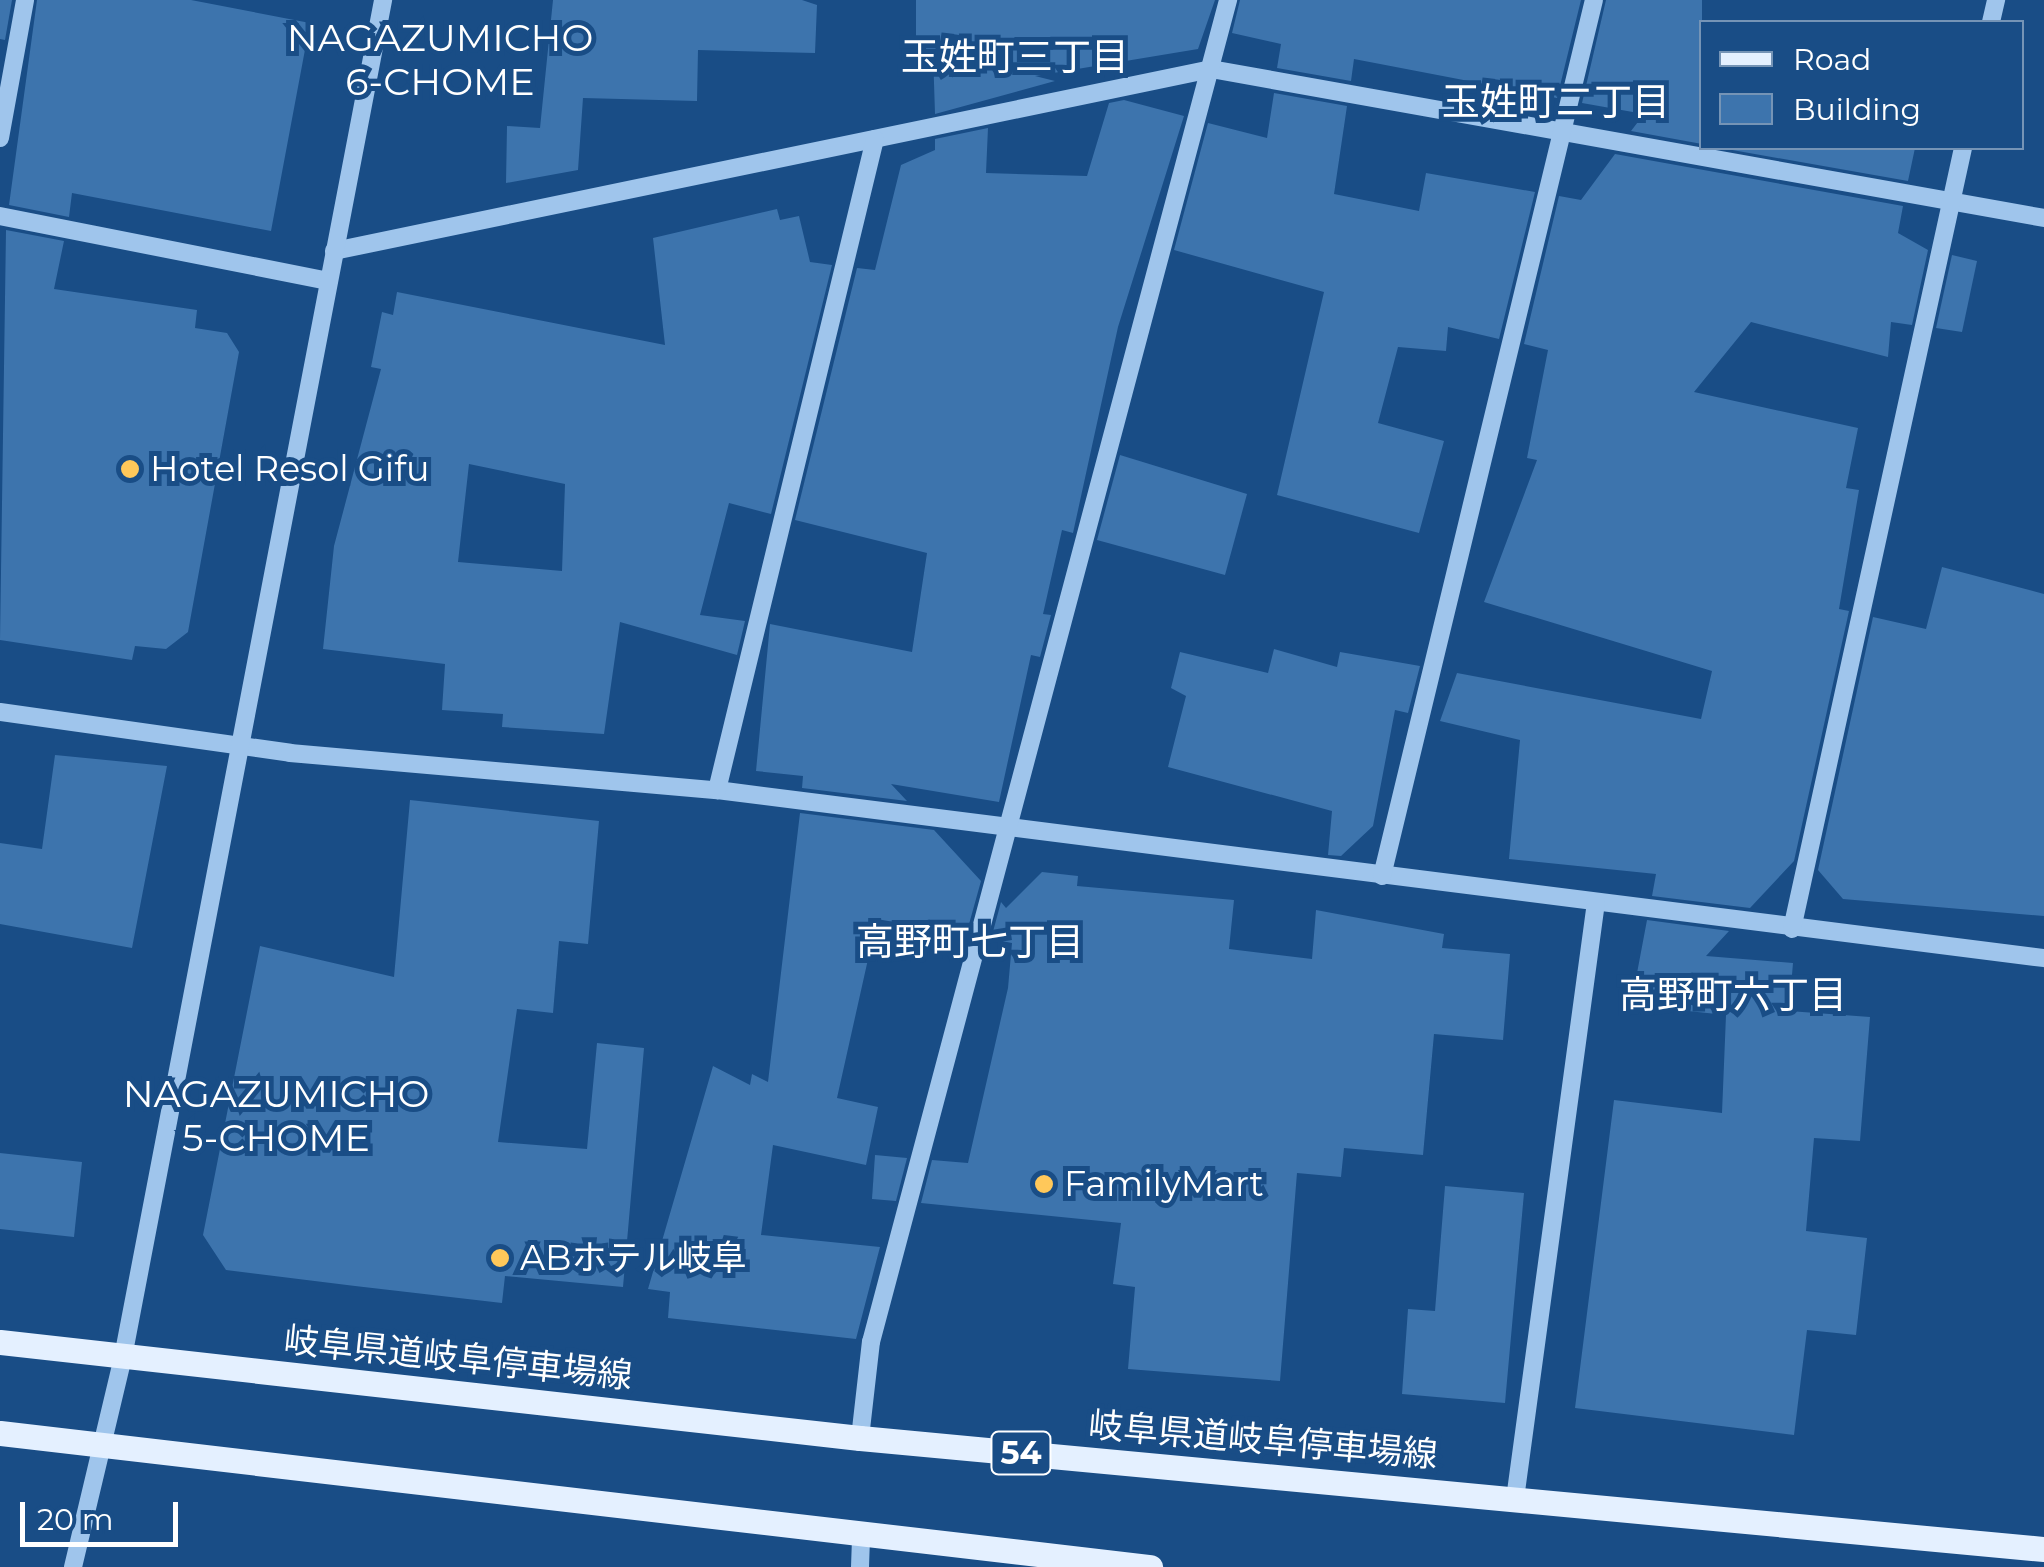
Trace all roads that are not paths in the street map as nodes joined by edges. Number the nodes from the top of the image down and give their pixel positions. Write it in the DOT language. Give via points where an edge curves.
graph roads {
  1 [pos="26,0"];
  2 [pos="383,0"];
  3 [pos="1228,0"];
  4 [pos="1594,0"];
  5 [pos="1212,69"];
  6 [pos="1560,131"];
  7 [pos="0,138"];
  8 [pos="874,139"];
  9 [pos="1963,150"];
  10 [pos="1951,201"];
  11 [pos="0,216"];
  12 [pos="2044,218"];
  13 [pos="334,251"];
  14 [pos="328,281"];
  15 [pos="0,712"];
  16 [pos="239,742"];
  17 [pos="716,790"];
  18 [pos="1010,829"];
  19 [pos="1382,876"];
  20 [pos="1596,902"];
  21 [pos="1792,929"];
  22 [pos="2044,958"];
  23 [pos="0,1342"];
  24 [pos="122,1356"];
  25 [pos="0,1433"];
  26 [pos="860,1438"];
  27 [pos="96,1444"];
  28 [pos="1515,1499"];
  29 [pos="861,1533"];
  30 [pos="2044,1549"];
  31 [pos="74,1567"];
  32 [pos="860,1567"];
  33 [pos="1150,1567"];
  1 -- 7 [label="street"];
  2 -- 13 [label="street"];
  3 -- 5 [label="street"];
  4 -- 6 [label="street"];
  5 -- 6 [label="street"];
  5 -- 8 [label="street"];
  5 -- 18 [label="street"];
  6 -- 10 [label="street"];
  6 -- 19 [label="street"];
  8 -- 13 [label="street"];
  8 -- 17 [label="street"];
  9 -- 10 [label="street"];
  10 -- 12 [label="street"];
  10 -- 21 [label="street"];
  11 -- 14 [label="street"];
  13 -- 14 [label="street"];
  14 -- 16 [label="street"];
  15 -- 16 [label="street"];
  16 -- 17 [label="street"];
  16 -- 24 [label="street"];
  17 -- 18 [label="street"];
  18 -- 19 [label="street"];
  18 -- 26 [label="street" via="872,1342"];
  19 -- 20 [label="street"];
  20 -- 21 [label="street"];
  20 -- 28 [label="street"];
  21 -- 22 [label="street"];
  23 -- 24 [label="main road, 岐阜県道岐阜停車場線 / 54"];
  24 -- 26 [label="main road, 岐阜県道岐阜停車場線 / 54"];
  24 -- 27 [label="street"];
  25 -- 27 [label="main road"];
  26 -- 28 [label="main road, 岐阜県道岐阜停車場線 / 54"];
  27 -- 29 [label="main road"];
  27 -- 31 [label="street"];
  28 -- 30 [label="main road, 岐阜県道岐阜停車場線 / 54"];
  29 -- 32 [label="street"];
  29 -- 33 [label="main road"];
}
